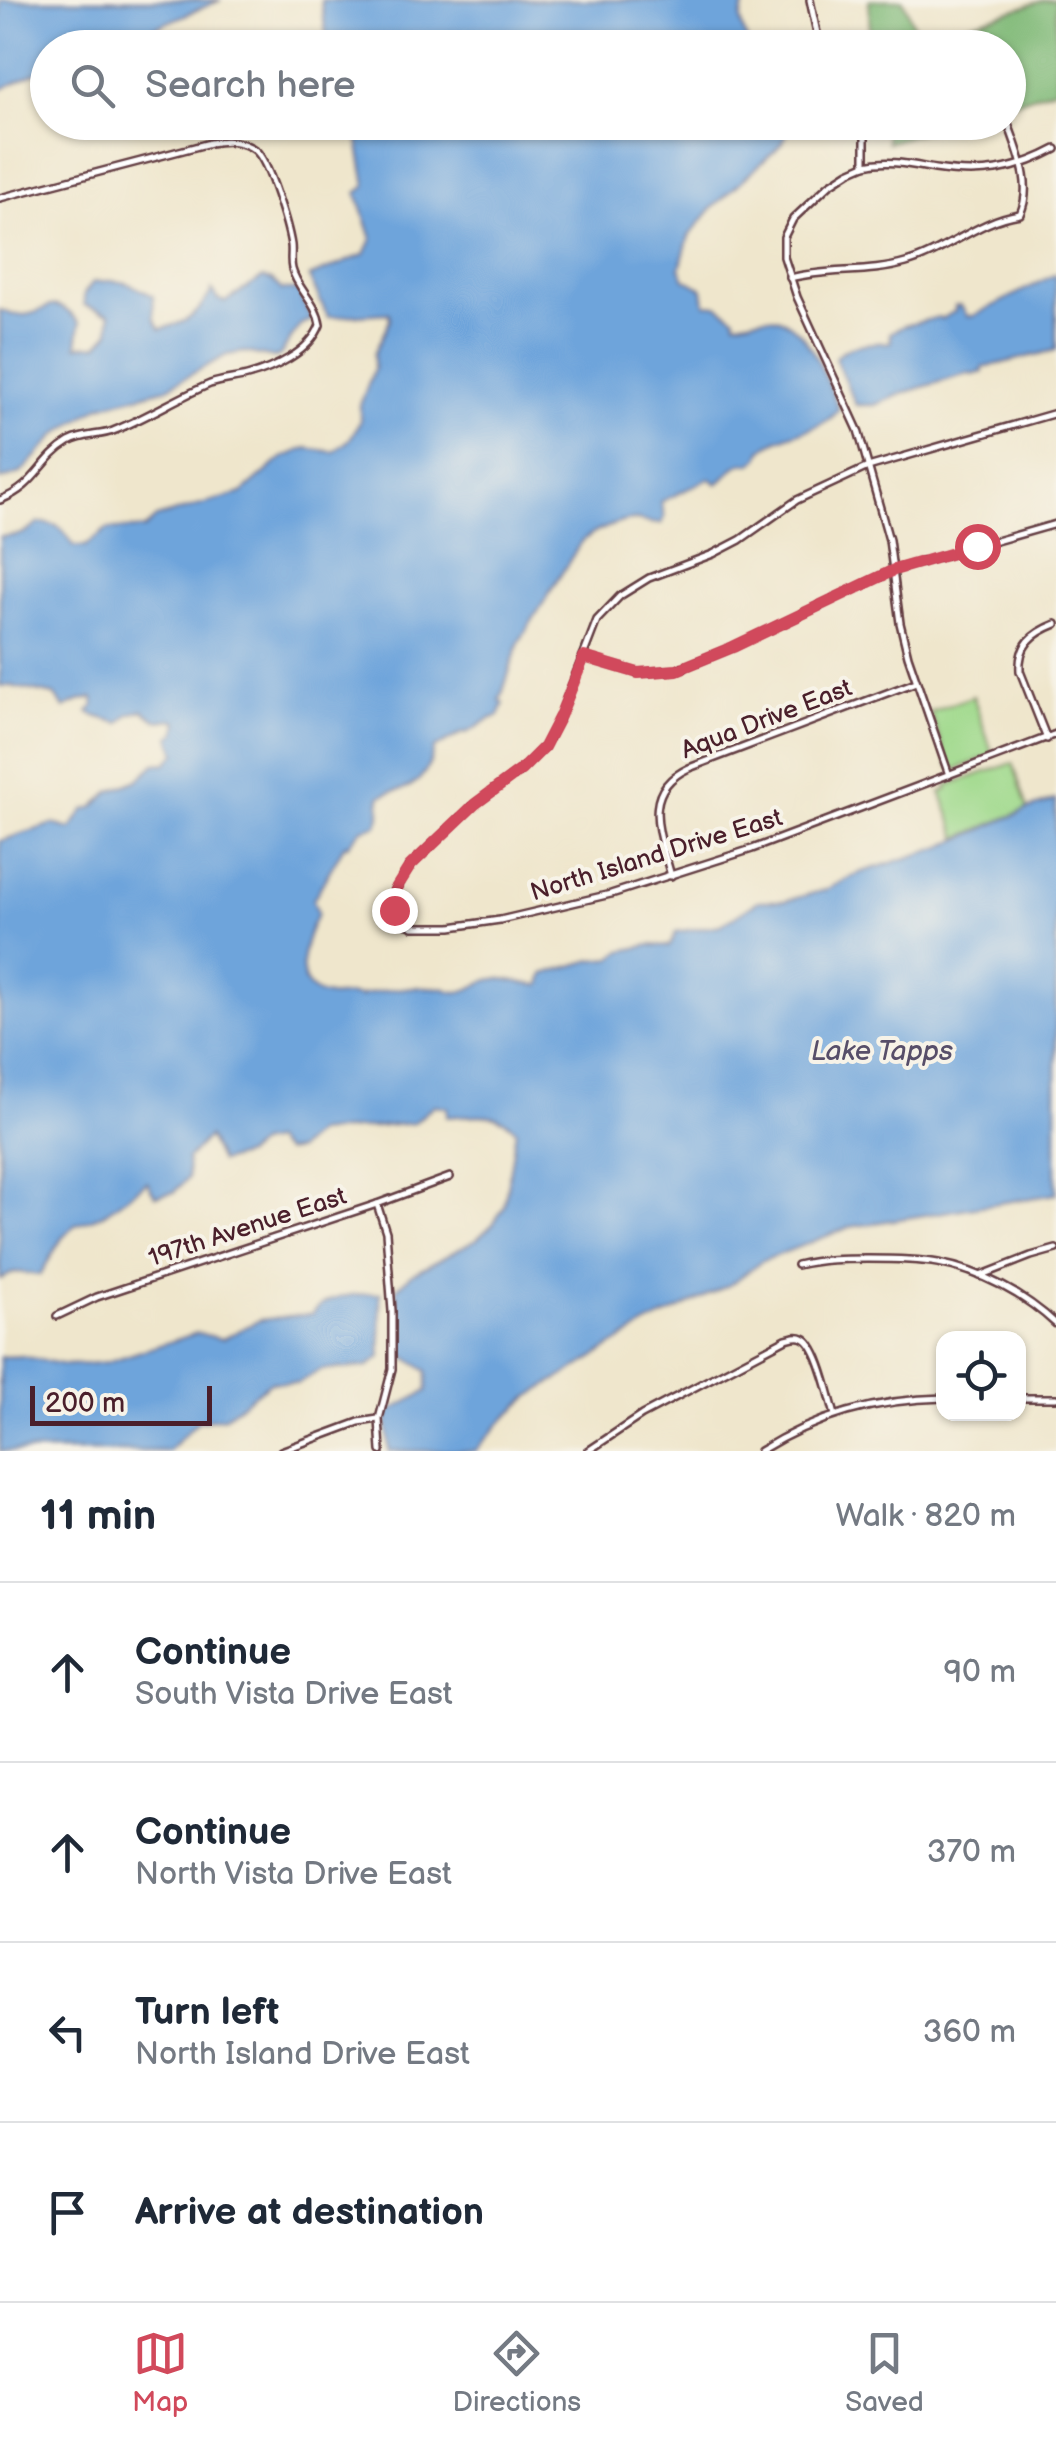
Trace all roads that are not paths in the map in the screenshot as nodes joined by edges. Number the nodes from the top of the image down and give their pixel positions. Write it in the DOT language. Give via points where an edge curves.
graph roads {
  1 [pos="810,0"];
  2 [pos="818,30"];
  3 [pos="865,140"];
  4 [pos="1014,140"];
  5 [pos="1056,149"];
  6 [pos="865,165"];
  7 [pos="1022,166"];
  8 [pos="0,198"];
  9 [pos="790,278"];
  10 [pos="1056,414"];
  11 [pos="868,467"];
  12 [pos="0,500"];
  13 [pos="1056,524"];
  14 [pos="894,570"];
  15 [pos="1056,624"];
  16 [pos="584,657"];
  17 [pos="916,682"];
  18 [pos="1056,734"];
  19 [pos="1048,738"];
  20 [pos="949,775"];
  21 [pos="671,876"];
  22 [pos="450,1177"];
  23 [pos="377,1204"];
  24 [pos="1056,1250"];
  25 [pos="797,1266"];
  26 [pos="980,1276"];
  27 [pos="57,1316"];
  28 [pos="1056,1324"];
  29 [pos="1026,1398"];
  30 [pos="1056,1398"];
  31 [pos="936,1399"];
  32 [pos="835,1416"];
  33 [pos="379,1418"];
  34 [pos="281,1451"];
  35 [pos="381,1451"];
  36 [pos="588,1451"];
  37 [pos="760,1451"];
  1 -- 2 [label="street"];
  3 -- 6 [label="street"];
  4 -- 7 [label="street"];
  5 -- 7 [label="street"];
  6 -- 7 [label="street" via="966,172"];
  6 -- 9 [label="street" via="828,185 789,225 783,246"];
  7 -- 9 [label="street" via="1020,214 1002,216 912,262"];
  8 -- 12 [label="street" via="208,144 244,144 264,162 290,240 292,268 320,325 309,342 277,364 68,443 23,488"];
  9 -- 11 [label="street"];
  10 -- 11 [label="street, North Island Drive East"];
  11 -- 14 [label="street"];
  11 -- 16 [label="street, North Island Drive East" via="797,500 734,544 620,596 597,620"];
  13 -- 14 [label="street"];
  14 -- 16 [label="street" via="677,670 638,673"];
  14 -- 17 [label="street"];
  15 -- 19 [label="street" via="1028,640 1019,662"];
  16 -- 21 [label="street, North Island Drive East" via="544,747 410,866 395,890 394,910 413,927 475,924"];
  17 -- 20 [label="street"];
  17 -- 21 [label="street, Aqua Drive East" via="672,777 657,810"];
  18 -- 19 [label="street, North Island Drive East"];
  19 -- 20 [label="street, North Island Drive East"];
  20 -- 21 [label="street, North Island Drive East"];
  22 -- 23 [label="street, 197th Avenue East"];
  23 -- 27 [label="street, 197th Avenue East"];
  23 -- 33 [label="street" via="390,1261 392,1359"];
  24 -- 26 [label="street"];
  25 -- 26 [label="street" via="906,1260"];
  26 -- 28 [label="street"];
  29 -- 30 [label="street"];
  31 -- 32 [label="street"];
  32 -- 36 [label="street" via="810,1344 801,1337 786,1339"];
  32 -- 37 [label="street"];
  33 -- 34 [label="street"];
  33 -- 35 [label="street"];
}
